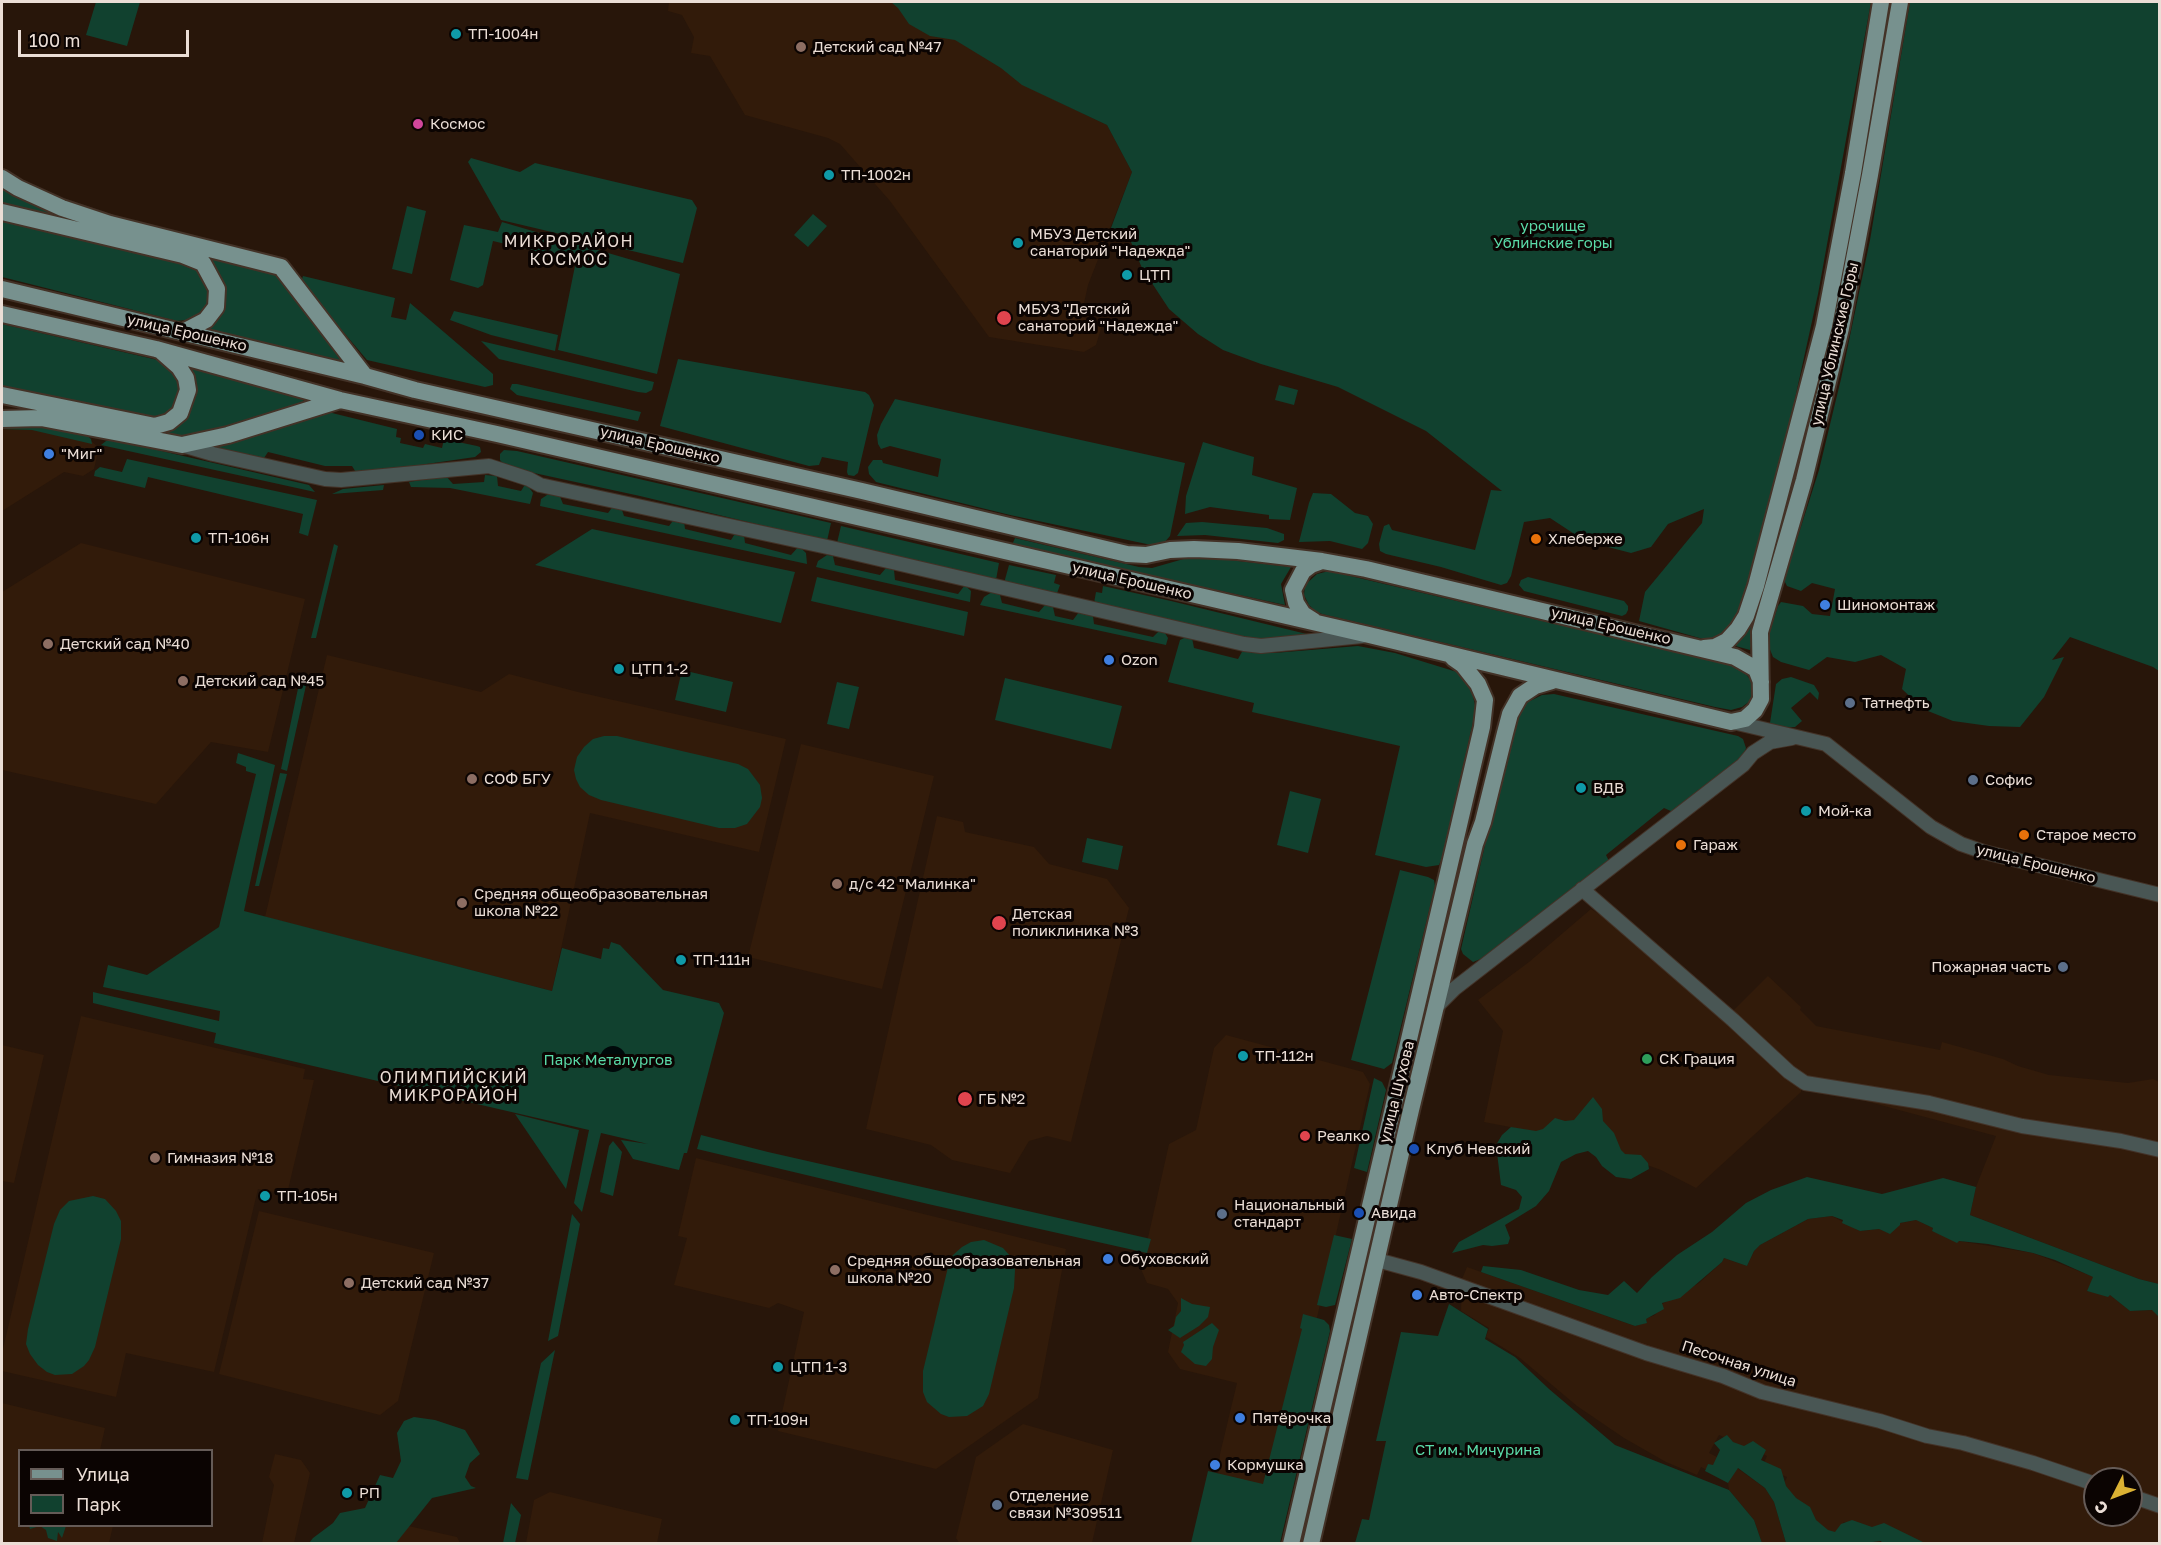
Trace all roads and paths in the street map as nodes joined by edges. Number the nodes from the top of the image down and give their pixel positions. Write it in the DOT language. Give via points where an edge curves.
graph roads {
  1 [pos="1881,2"];
  2 [pos="1899,2"];
  3 [pos="2,178"];
  4 [pos="2,212"];
  5 [pos="2,289"];
  6 [pos="2,314"];
  7 [pos="183,332"];
  8 [pos="156,349"];
  9 [pos="365,376"];
  10 [pos="2,395"];
  11 [pos="340,400"];
  12 [pos="358,403"];
  13 [pos="2,419"];
  14 [pos="182,445"];
  15 [pos="1322,561"];
  16 [pos="1317,623"];
  17 [pos="1369,635"];
  18 [pos="1700,648"];
  19 [pos="1447,654"];
  20 [pos="1553,680"];
  21 [pos="1761,691"];
  22 [pos="1731,722"];
  23 [pos="1759,728"];
  24 [pos="1798,736"];
  25 [pos="1753,753"];
  26 [pos="1582,889"];
  27 [pos="2160,895"];
  28 [pos="1437,1006"];
  29 [pos="2160,1150"];
  30 [pos="1358,1255"];
  31 [pos="1377,1260"];
  32 [pos="1343,1318"];
  33 [pos="1362,1323"];
  34 [pos="2083,1480"];
  35 [pos="2143,1500"];
  36 [pos="2160,1506"];
  37 [pos="1291,1544"];
  38 [pos="1311,1544"];
  1 -- 18 [label="main road, улица Ублинские Горы" via="1824,326 1756,586 1738,629 1727,641"];
  2 -- 21 [label="main road, улица Ублинские Горы" via="1840,328 1804,480 1760,632"];
  3 -- 9 [label="main road" via="62,208 110,224 280,267"];
  4 -- 7 [label="main road" via="203,263 217,289 216,307 206,320"];
  5 -- 7 [label="main road, улица Ерошенко"];
  6 -- 8 [label="main road, улица Ерошенко"];
  7 -- 9 [label="main road, улица Ерошенко"];
  8 -- 10 [label="main road" via="179,367 186,378 188,390 180,413 169,422 154,426 136,424"];
  8 -- 11 [label="main road, улица Ерошенко"];
  9 -- 12 [label="main road"];
  9 -- 15 [label="main road, улица Ерошенко" via="1127,554 1194,549"];
  11 -- 12 [label="main road, улица Ерошенко"];
  11 -- 14 [label="main road"];
  12 -- 16 [label="main road, улица Ерошенко"];
  13 -- 14 [label="main road" via="40,418"];
  14 -- 17 [label="street, улица Ерошенко" via="325,479 489,466 540,485 1244,644 1271,646"];
  15 -- 16 [label="main road" via="1303,571 1293,590 1303,614"];
  15 -- 18 [label="main road, улица Ерошенко"];
  16 -- 17 [label="main road, улица Ерошенко"];
  17 -- 19 [label="main road, улица Ерошенко"];
  18 -- 21 [label="main road, улица Ерошенко" via="1735,657 1756,669"];
  19 -- 20 [label="main road, улица Ерошенко"];
  19 -- 30 [label="main road, улица Шухова" via="1463,664 1478,684 1485,700 1484,716"];
  20 -- 22 [label="main road, улица Ерошенко"];
  20 -- 28 [label="main road, улица Шухова" via="1520,696 1510,714"];
  21 -- 22 [label="main road" via="1755,710 1744,719"];
  21 -- 23 [label="street"];
  22 -- 23 [label="street, улица Ерошенко"];
  22 -- 25 [label="street" via="1748,735"];
  23 -- 24 [label="street, улица Ерошенко"];
  23 -- 25 [label="street"];
  24 -- 25 [label="street" via="1770,742"];
  24 -- 27 [label="street, улица Ерошенко" via="1826,744 1931,827 1961,844"];
  25 -- 26 [label="street" via="1743,765"];
  26 -- 28 [label="street"];
  26 -- 29 [label="street" via="1806,1083 1929,1103 2022,1126"];
  28 -- 31 [label="main road, улица Шухова"];
  30 -- 31 [label="main road"];
  30 -- 32 [label="main road, улица Шухова"];
  31 -- 33 [label="main road, улица Шухова"];
  31 -- 34 [label="street, Песочная улица" via="1762,1392 1880,1420"];
  32 -- 33 [label="main road"];
  32 -- 37 [label="main road, улица Шухова"];
  33 -- 38 [label="main road, улица Шухова"];
  35 -- 36 [label="street"];
}
